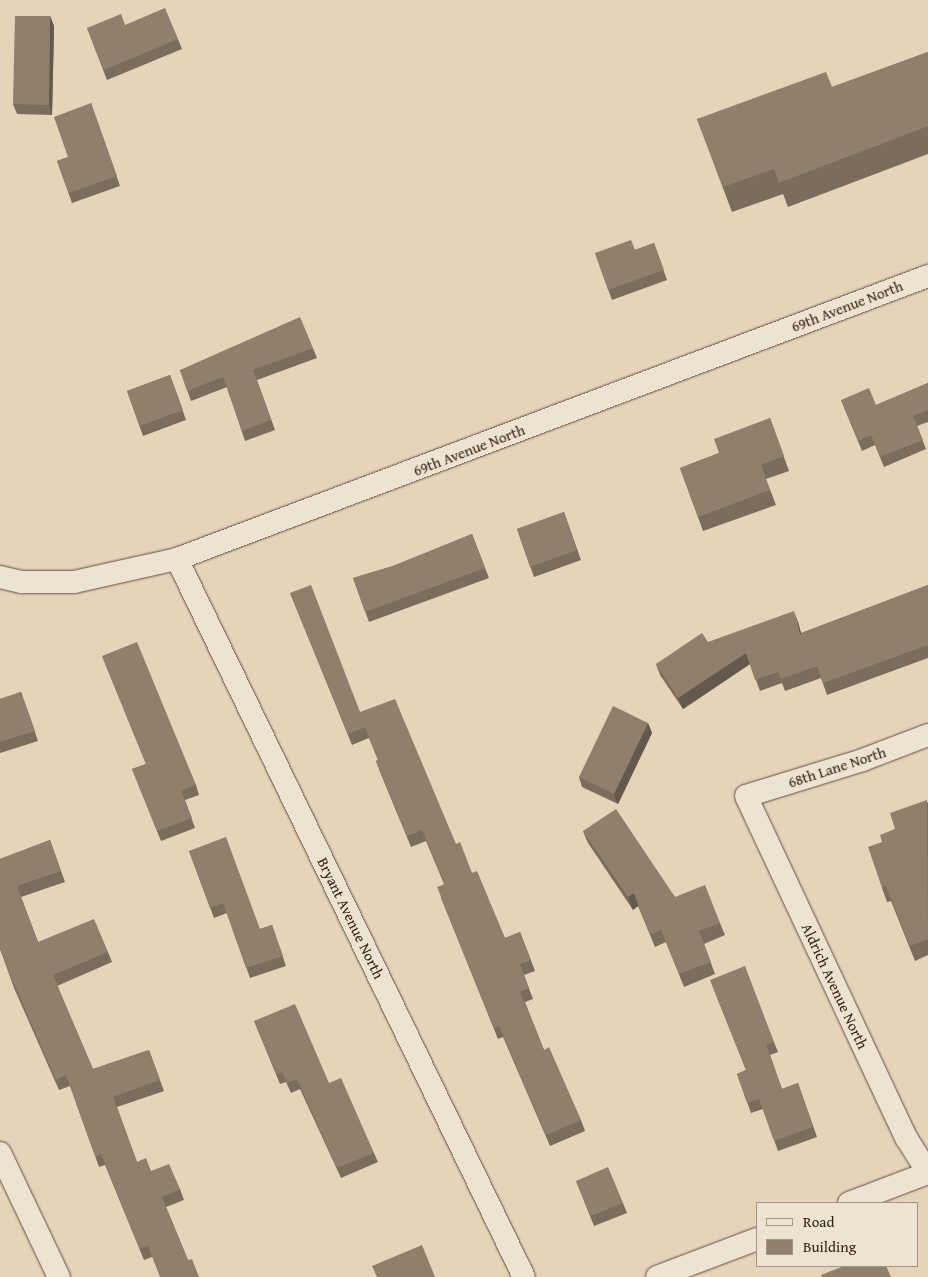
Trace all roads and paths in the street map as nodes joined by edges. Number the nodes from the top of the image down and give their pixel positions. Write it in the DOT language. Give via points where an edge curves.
graph roads {
  1 [pos="928,276"];
  2 [pos="177,559"];
  3 [pos="0,578"];
  4 [pos="928,735"];
  5 [pos="746,796"];
  6 [pos="0,1153"];
  7 [pos="928,1173"];
  8 [pos="852,1202"];
  9 [pos="756,1239"];
  10 [pos="60,1277"];
  11 [pos="524,1277"];
  12 [pos="657,1277"];
  1 -- 2 [label="street, 69th Avenue North"];
  2 -- 3 [label="street, 69th Avenue North" via="74,582 22,582"];
  2 -- 11 [label="street, Bryant Avenue North"];
  4 -- 5 [label="street, 68th Lane North" via="863,760"];
  5 -- 7 [label="street, Aldrich Avenue North" via="907,1139"];
  6 -- 10 [label="street"];
  7 -- 8 [label="street"];
  9 -- 12 [label="street"];
}
